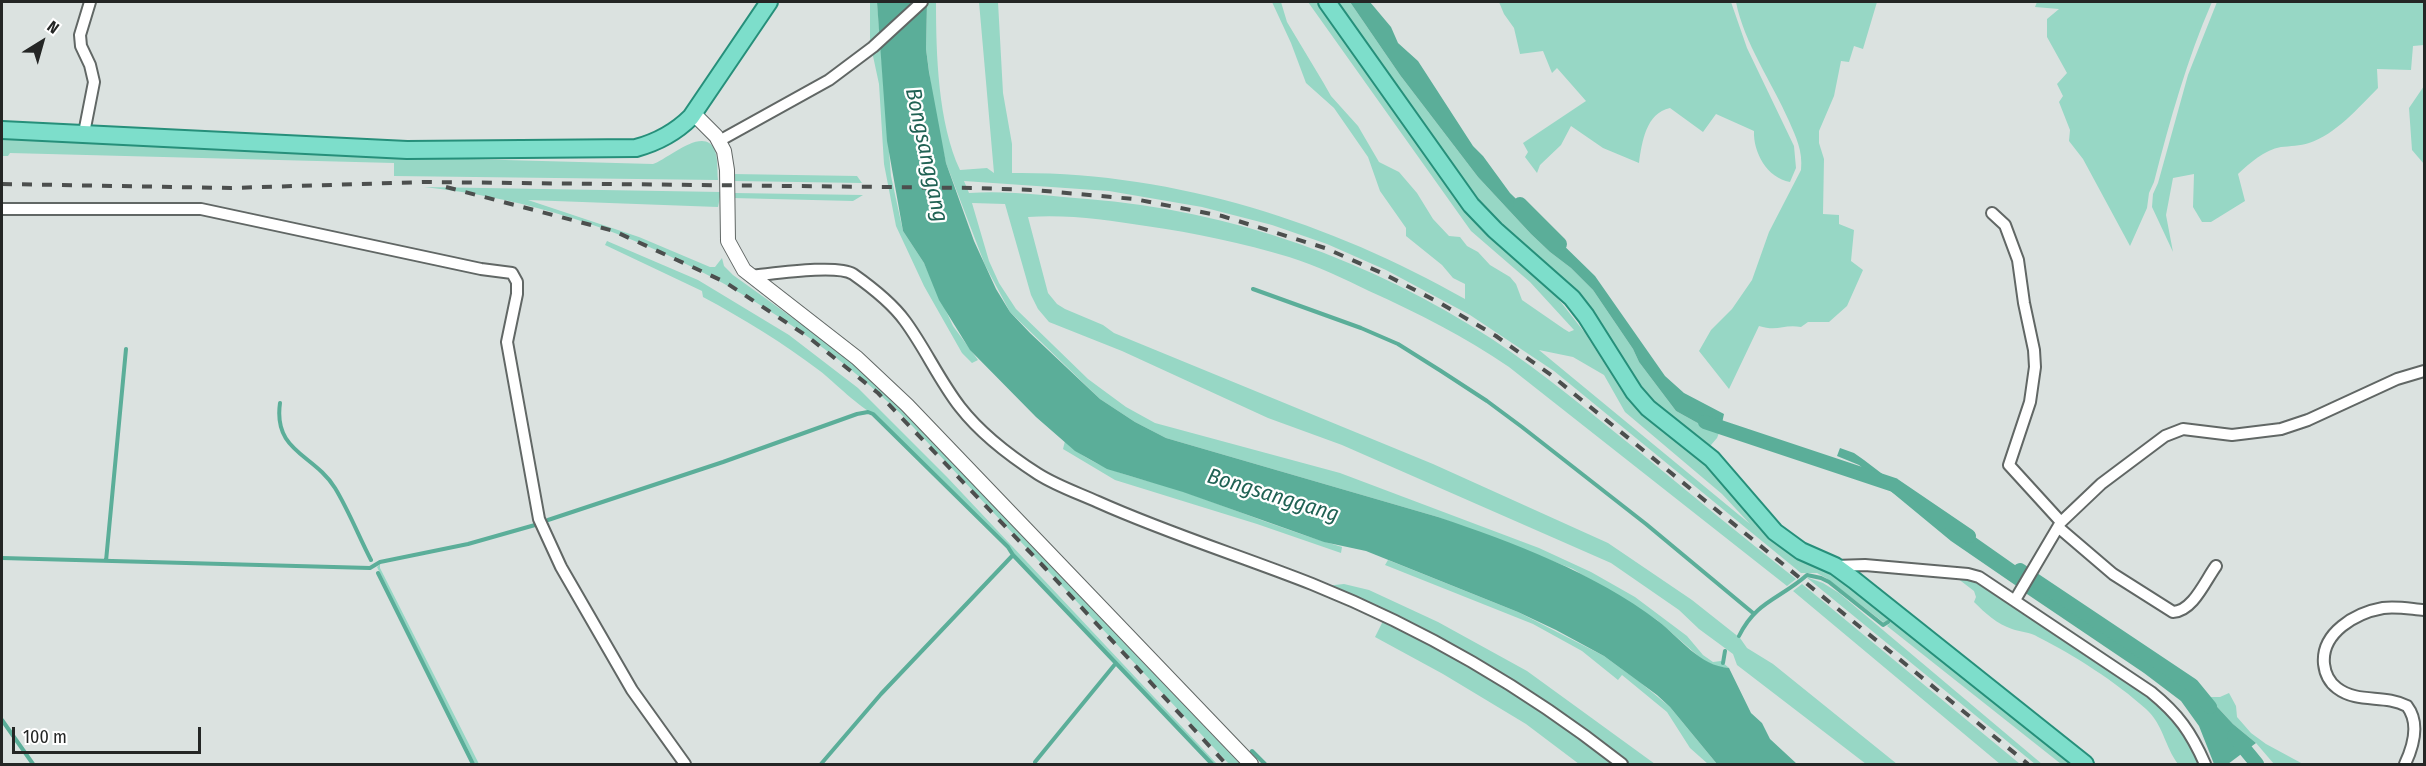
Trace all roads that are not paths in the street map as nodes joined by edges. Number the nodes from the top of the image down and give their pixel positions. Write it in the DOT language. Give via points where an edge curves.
graph roads {
  1 [pos="90,2"];
  2 [pos="769,2"];
  3 [pos="922,2"];
  4 [pos="1327,2"];
  5 [pos="694,114"];
  6 [pos="2,130"];
  7 [pos="84,133"];
  8 [pos="719,141"];
  9 [pos="2,209"];
  10 [pos="1992,213"];
  11 [pos="751,276"];
  12 [pos="2424,371"];
  13 [pos="2060,524"];
  14 [pos="1835,566"];
  15 [pos="2216,566"];
  16 [pos="2017,596"];
  17 [pos="2424,610"];
  18 [pos="686,765"];
  19 [pos="1251,765"];
  20 [pos="1622,765"];
  21 [pos="2085,765"];
  22 [pos="2205,765"];
  23 [pos="2405,765"];
  1 -- 7 [label="street" via="80,35 94,82"];
  2 -- 5 [label="main road"];
  3 -- 8 [label="street" via="873,47 809,93"];
  4 -- 14 [label="main road" via="1471,205 1572,298 1648,408 1712,459 1775,532 1801,551"];
  5 -- 7 [label="main road" via="668,135 636,148 407,150"];
  5 -- 8 [label="street"];
  6 -- 7 [label="main road"];
  8 -- 11 [label="street" via="727,170 728,241"];
  9 -- 18 [label="street" via="201,210 512,273 518,294 507,342 539,519 561,567 632,690"];
  10 -- 13 [label="street" via="2005,225 2018,260 2034,350 2030,402 2009,465"];
  11 -- 19 [label="street" via="857,358 907,405"];
  11 -- 20 [label="street" via="831,270 853,274 903,318 962,410 998,445 1039,474 1143,522 1207,543 1402,623 1480,665"];
  12 -- 13 [label="street" via="2281,429 2232,435 2183,429 2174,432 2101,484"];
  13 -- 15 [label="street" via="2113,574 2173,612 2190,603"];
  13 -- 16 [label="street"];
  14 -- 16 [label="street" via="1968,574"];
  14 -- 21 [label="main road"];
  16 -- 22 [label="street" via="2164,703 2187,728"];
  17 -- 23 [label="street" via="2383,608 2358,617 2334,633 2323,657 2328,679 2344,692 2368,700 2394,700 2407,706 2414,721 2412,746"];
}
